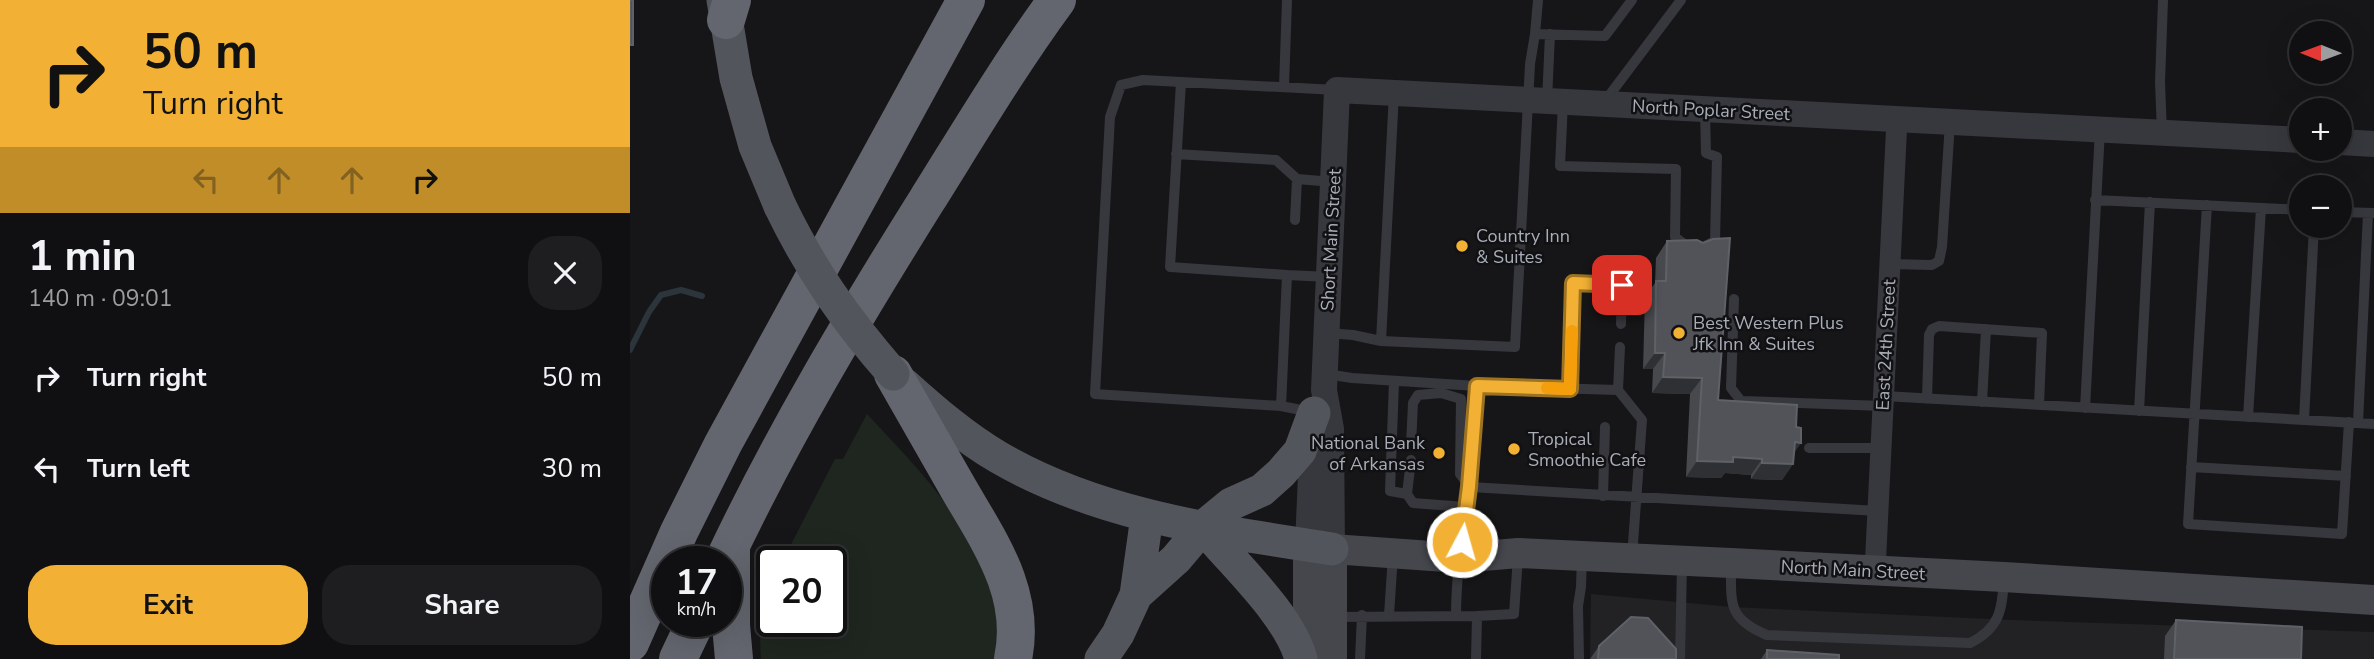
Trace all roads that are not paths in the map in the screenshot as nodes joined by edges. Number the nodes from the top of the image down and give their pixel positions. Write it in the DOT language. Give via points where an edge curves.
graph roads {
  1 [pos="966,0"];
  2 [pos="1057,0"];
  3 [pos="1287,0"];
  4 [pos="1538,0"];
  5 [pos="1632,0"];
  6 [pos="1681,0"];
  7 [pos="2163,0"];
  8 [pos="727,7"];
  9 [pos="1535,34"];
  10 [pos="1550,34"];
  11 [pos="1181,82"];
  12 [pos="1284,87"];
  13 [pos="1337,90"];
  14 [pos="1394,93"];
  15 [pos="1546,101"];
  16 [pos="1602,104"];
  17 [pos="1705,109"];
  18 [pos="1897,119"];
  19 [pos="1950,122"];
  20 [pos="2100,130"];
  21 [pos="2162,133"];
  22 [pos="2289,139"];
  23 [pos="2352,143"];
  24 [pos="2374,144"];
  25 [pos="1176,154"];
  26 [pos="1297,179"];
  27 [pos="1334,182"];
  28 [pos="2095,200"];
  29 [pos="2150,202"];
  30 [pos="2207,205"];
  31 [pos="2261,208"];
  32 [pos="2289,209"];
  33 [pos="2352,212"];
  34 [pos="2371,213"];
  35 [pos="1295,220"];
  36 [pos="2314,238"];
  37 [pos="1890,264"];
  38 [pos="1287,275"];
  39 [pos="1329,277"];
  40 [pos="1734,299"];
  41 [pos="1621,324"];
  42 [pos="1986,329"];
  43 [pos="1327,333"];
  44 [pos="1381,341"];
  45 [pos="1620,347"];
  46 [pos="893,374"];
  47 [pos="1394,381"];
  48 [pos="1477,386"];
  49 [pos="1570,389"];
  50 [pos="1618,390"];
  51 [pos="1321,392"];
  52 [pos="1927,399"];
  53 [pos="1883,401"];
  54 [pos="1982,402"];
  55 [pos="2039,405"];
  56 [pos="1281,406"];
  57 [pos="2085,408"];
  58 [pos="2139,411"];
  59 [pos="2193,414"];
  60 [pos="2248,417"];
  61 [pos="2304,420"];
  62 [pos="2353,423"];
  63 [pos="2374,424"];
  64 [pos="1605,426"];
  65 [pos="1412,445"];
  66 [pos="1809,448"];
  67 [pos="1881,448"];
  68 [pos="1410,460"];
  69 [pos="2191,467"];
  70 [pos="2346,476"];
  71 [pos="1469,487"];
  72 [pos="1407,494"];
  73 [pos="1603,496"];
  74 [pos="1636,498"];
  75 [pos="1465,507"];
  76 [pos="1878,511"];
  77 [pos="1147,516"];
  78 [pos="1203,527"];
  79 [pos="731,546"];
  80 [pos="1316,551"];
  81 [pos="1518,553"];
  82 [pos="1393,554"];
  83 [pos="1582,557"];
  84 [pos="1460,558"];
  85 [pos="1632,559"];
  86 [pos="1682,562"];
  87 [pos="1731,563"];
  88 [pos="1875,571"];
  89 [pos="2004,577"];
  90 [pos="1136,595"];
  91 [pos="2374,600"];
  92 [pos="1362,615"];
  93 [pos="1389,615"];
  94 [pos="1456,616"];
  95 [pos="1477,616"];
  96 [pos="1332,617"];
  97 [pos="688,637"];
  98 [pos="731,637"];
  99 [pos="630,643"];
  100 [pos="678,659"];
  101 [pos="734,659"];
  102 [pos="1013,659"];
  103 [pos="1101,659"];
  104 [pos="1301,659"];
  105 [pos="1308,659"];
  106 [pos="1332,659"];
  107 [pos="1360,659"];
  108 [pos="1476,659"];
  109 [pos="1579,659"];
  110 [pos="1680,659"];
  1 -- 99 [label="highway" via="723,444"];
  2 -- 79 [label="highway" via="889,261 785,438"];
  3 -- 12 [label="lane"];
  4 -- 9 [label="lane"];
  5 -- 10 [label="lane" via="1605,36"];
  6 -- 16 [label="lane"];
  7 -- 21 [label="lane"];
  8 -- 46 [label="main road, bridge" via="736,78 755,146 780,206 838,308"];
  9 -- 10 [label="lane"];
  9 -- 15 [label="lane" via="1531,48"];
  10 -- 15 [label="lane"];
  11 -- 12 [label="lane, North Poplar Street"];
  11 -- 25 [label="lane"];
  11 -- 56 [label="lane, North Poplar Street" via="1143,80 1121,85 1110,117 1094,394"];
  12 -- 13 [label="lane, North Poplar Street"];
  13 -- 14 [label="street, North Poplar Street"];
  13 -- 27 [label="street, Short Main Street"];
  14 -- 15 [label="street, North Poplar Street"];
  14 -- 44 [label="lane"];
  15 -- 16 [label="street, North Poplar Street"];
  15 -- 17 [label="lane" via="1560,166 1676,169 1675,237 1692,251 1715,241 1717,158 1706,153"];
  15 -- 44 [label="lane" via="1515,347"];
  16 -- 17 [label="street, North Poplar Street"];
  17 -- 18 [label="street, North Poplar Street"];
  18 -- 19 [label="street, North Poplar Street"];
  18 -- 37 [label="street, East 24th Street"];
  19 -- 20 [label="street, North Poplar Street"];
  19 -- 37 [label="lane" via="1939,261 1932,265"];
  20 -- 21 [label="street, North Poplar Street"];
  20 -- 28 [label="lane"];
  21 -- 22 [label="street, North Poplar Street"];
  23 -- 24 [label="street"];
  25 -- 26 [label="lane" via="1276,160"];
  25 -- 38 [label="lane" via="1170,267"];
  26 -- 27 [label="lane"];
  26 -- 35 [label="lane"];
  27 -- 39 [label="street, Short Main Street"];
  28 -- 29 [label="lane"];
  28 -- 57 [label="lane"];
  29 -- 30 [label="lane"];
  29 -- 58 [label="lane"];
  30 -- 31 [label="lane"];
  30 -- 59 [label="lane"];
  31 -- 32 [label="lane"];
  31 -- 60 [label="lane"];
  33 -- 34 [label="lane"];
  34 -- 62 [label="lane"];
  36 -- 61 [label="lane"];
  37 -- 53 [label="street, East 24th Street"];
  38 -- 39 [label="lane"];
  38 -- 56 [label="lane"];
  39 -- 43 [label="street, Short Main Street"];
  40 -- 53 [label="lane" via="1731,388 1741,401"];
  41 -- 49 [label="lane" via="1622,285 1573,283"];
  42 -- 52 [label="lane" via="1932,329"];
  42 -- 54 [label="lane"];
  42 -- 55 [label="lane" via="2042,333"];
  43 -- 44 [label="lane"];
  43 -- 51 [label="street, Short Main Street"];
  45 -- 50 [label="lane"];
  46 -- 77 [label="main road" via="945,421 996,456 1089,498"];
  46 -- 102 [label="highway" via="1007,578 1016,619"];
  47 -- 48 [label="lane"];
  47 -- 51 [label="lane"];
  47 -- 72 [label="lane" via="1390,491"];
  48 -- 49 [label="lane"];
  48 -- 71 [label="lane"];
  49 -- 50 [label="lane"];
  50 -- 74 [label="lane" via="1642,420"];
  51 -- 56 [label="lane"];
  51 -- 78 [label="main road" via="1300,451 1281,473"];
  51 -- 80 [label="street, Short Main Street"];
  52 -- 53 [label="lane"];
  52 -- 54 [label="lane"];
  53 -- 67 [label="street, East 24th Street"];
  54 -- 55 [label="lane"];
  55 -- 57 [label="lane"];
  57 -- 58 [label="lane"];
  58 -- 59 [label="lane"];
  59 -- 60 [label="lane"];
  59 -- 69 [label="lane"];
  60 -- 61 [label="lane"];
  61 -- 62 [label="lane"];
  62 -- 63 [label="lane"];
  62 -- 70 [label="lane"];
  64 -- 73 [label="lane"];
  65 -- 71 [label="lane" via="1413,403 1418,396 1441,393 1461,399 1460,474"];
  66 -- 67 [label="lane"];
  67 -- 76 [label="street, East 24th Street"];
  68 -- 72 [label="lane"];
  69 -- 70 [label="lane"];
  69 -- 70 [label="lane" via="2188,524 2342,534"];
  71 -- 73 [label="lane"];
  71 -- 75 [label="lane"];
  72 -- 75 [label="lane" via="1413,503"];
  73 -- 74 [label="lane"];
  74 -- 76 [label="lane"];
  74 -- 85 [label="lane"];
  75 -- 84 [label="lane"];
  76 -- 88 [label="street, East 24th Street"];
  77 -- 78 [label="main road"];
  77 -- 90 [label="main road"];
  78 -- 80 [label="main road"];
  78 -- 90 [label="main road"];
  78 -- 104 [label="main road" via="1270,601"];
  80 -- 82 [label="main road, North Main Street"];
  80 -- 96 [label="main road"];
  80 -- 105 [label="main road"];
  81 -- 83 [label="main road, North Main Street"];
  81 -- 84 [label="main road, North Main Street"];
  81 -- 95 [label="lane" via="1514,614"];
  82 -- 84 [label="main road, North Main Street"];
  82 -- 93 [label="lane"];
  83 -- 85 [label="main road, North Main Street"];
  83 -- 109 [label="lane"];
  84 -- 94 [label="lane"];
  85 -- 86 [label="main road, North Main Street"];
  86 -- 87 [label="main road, North Main Street"];
  86 -- 110 [label="lane"];
  87 -- 88 [label="main road, North Main Street"];
  87 -- 89 [label="lane" via="1731,600 1736,615 1767,635 1970,643 1982,637 1998,618"];
  88 -- 89 [label="main road, North Main Street"];
  89 -- 91 [label="main road, North Main Street"];
  90 -- 103 [label="main road"];
  92 -- 93 [label="lane"];
  92 -- 96 [label="lane"];
  92 -- 107 [label="lane"];
  93 -- 94 [label="lane"];
  94 -- 95 [label="lane"];
  95 -- 108 [label="lane"];
  96 -- 106 [label="main road"];
  97 -- 100 [label="highway"];
  98 -- 101 [label="highway"];
}
